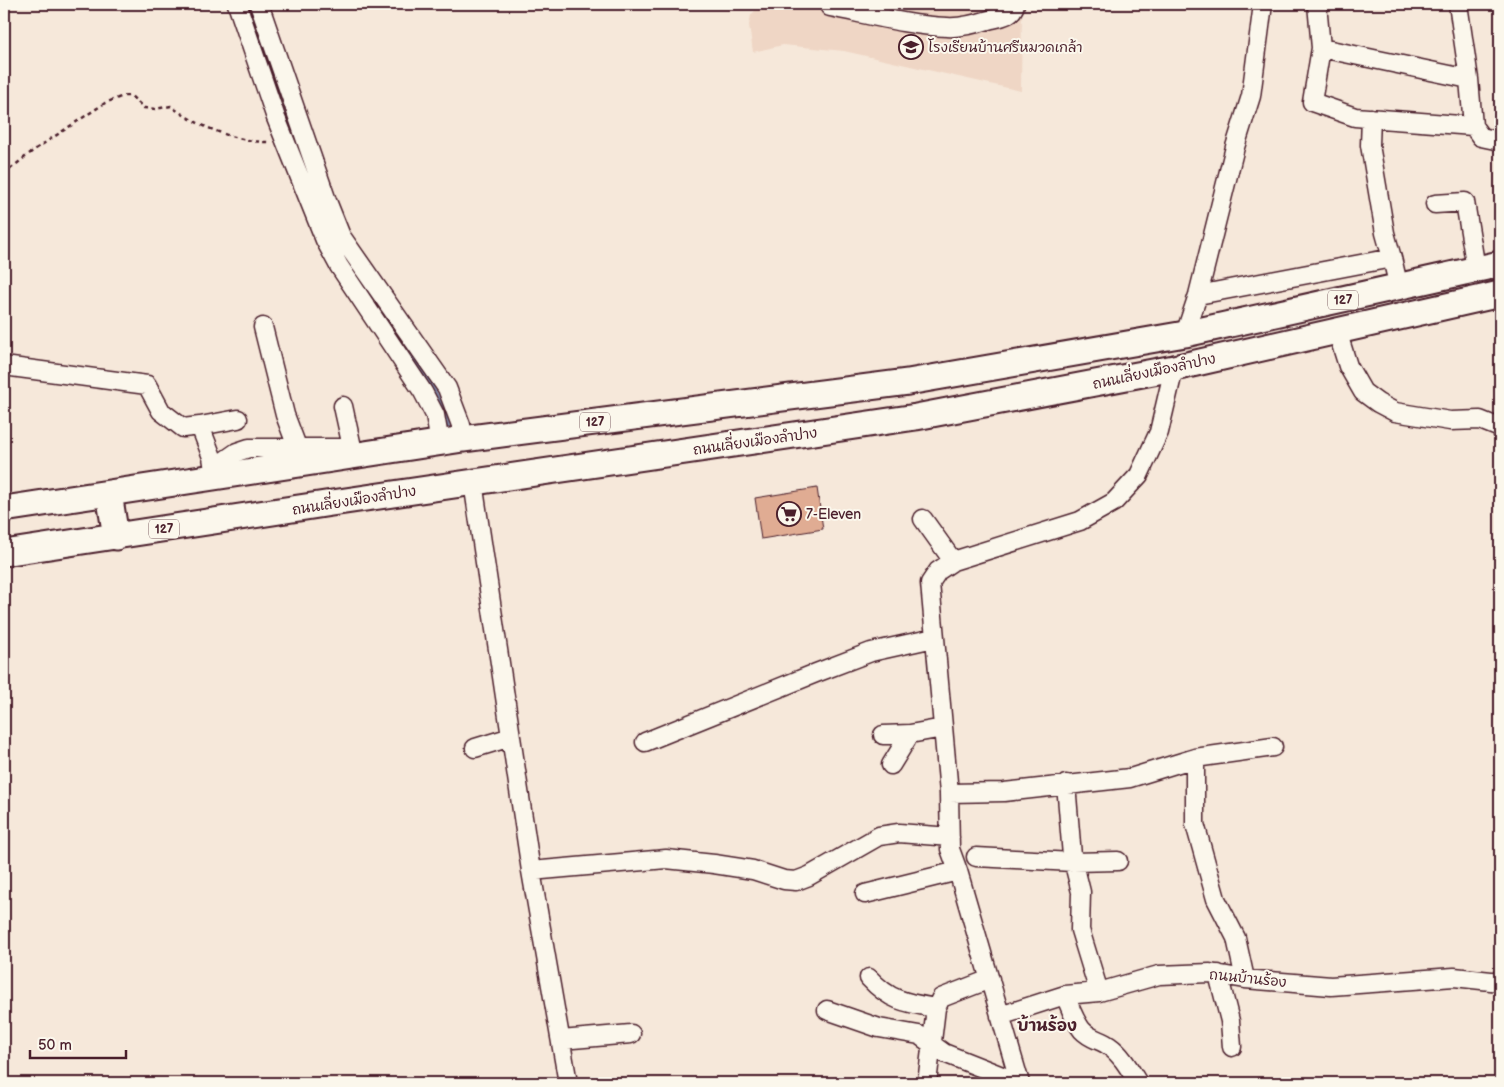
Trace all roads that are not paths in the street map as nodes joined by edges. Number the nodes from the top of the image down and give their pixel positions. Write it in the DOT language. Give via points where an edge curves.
graph roads {
  1 [pos="236,4"];
  2 [pos="259,4"];
  3 [pos="830,4"];
  4 [pos="1015,4"];
  5 [pos="1263,4"];
  6 [pos="1317,4"];
  7 [pos="1458,4"];
  8 [pos="1321,48"];
  9 [pos="1469,79"];
  10 [pos="296,112"];
  11 [pos="276,118"];
  12 [pos="1371,118"];
  13 [pos="1473,126"];
  14 [pos="1500,141"];
  15 [pos="1435,204"];
  16 [pos="333,238"];
  17 [pos="1392,258"];
  18 [pos="1500,264"];
  19 [pos="1476,269"];
  20 [pos="1431,280"];
  21 [pos="1398,288"];
  22 [pos="1500,294"];
  23 [pos="1198,295"];
  24 [pos="388,303"];
  25 [pos="1437,308"];
  26 [pos="371,314"];
  27 [pos="263,327"];
  28 [pos="1336,331"];
  29 [pos="1185,334"];
  30 [pos="4,366"];
  31 [pos="1174,368"];
  32 [pos="343,406"];
  33 [pos="238,418"];
  34 [pos="200,426"];
  35 [pos="1500,428"];
  36 [pos="452,441"];
  37 [pos="353,452"];
  38 [pos="299,456"];
  39 [pos="215,472"];
  40 [pos="473,482"];
  41 [pos="108,493"];
  42 [pos="4,509"];
  43 [pos="923,519"];
  44 [pos="116,537"];
  45 [pos="4,553"];
  46 [pos="953,561"];
  47 [pos="934,638"];
  48 [pos="943,728"];
  49 [pos="910,734"];
  50 [pos="883,735"];
  51 [pos="505,739"];
  52 [pos="645,742"];
  53 [pos="1272,747"];
  54 [pos="474,748"];
  55 [pos="1195,758"];
  56 [pos="891,765"];
  57 [pos="1066,784"];
  58 [pos="949,793"];
  59 [pos="950,837"];
  60 [pos="976,857"];
  61 [pos="1118,861"];
  62 [pos="1073,862"];
  63 [pos="531,871"];
  64 [pos="958,871"];
  65 [pos="865,894"];
  66 [pos="1218,974"];
  67 [pos="869,978"];
  68 [pos="1245,978"];
  69 [pos="990,979"];
  70 [pos="1500,982"];
  71 [pos="1099,992"];
  72 [pos="1065,995"];
  73 [pos="936,1008"];
  74 [pos="827,1010"];
  75 [pos="1000,1016"];
  76 [pos="631,1034"];
  77 [pos="561,1040"];
  78 [pos="932,1043"];
  79 [pos="1232,1047"];
  80 [pos="568,1083"];
  81 [pos="927,1083"];
  82 [pos="1020,1083"];
  83 [pos="1138,1083"];
  1 -- 11 [label="street"];
  2 -- 10 [label="street"];
  3 -- 4 [label="street" via="830,7 948,28 1009,14"];
  5 -- 23 [label="street" via="1251,96"];
  6 -- 8 [label="street"];
  7 -- 9 [label="street"];
  8 -- 9 [label="street"];
  8 -- 12 [label="street" via="1312,102 1355,117"];
  9 -- 13 [label="street"];
  10 -- 11 [label="street"];
  10 -- 16 [label="street" via="327,200"];
  11 -- 16 [label="street"];
  12 -- 13 [label="street"];
  12 -- 17 [label="street" via="1370,145"];
  13 -- 14 [label="street" via="1481,136"];
  15 -- 19 [label="street" via="1465,202"];
  16 -- 24 [label="street"];
  16 -- 26 [label="street" via="340,266"];
  17 -- 21 [label="street"];
  17 -- 23 [label="street"];
  18 -- 19 [label="highway, 127"];
  19 -- 20 [label="highway, 127"];
  20 -- 21 [label="highway, 127"];
  20 -- 25 [label="highway"];
  21 -- 29 [label="highway, 127"];
  22 -- 25 [label="highway, ถนนเลี่ยงเมืองลำปาง / 127"];
  23 -- 29 [label="street"];
  24 -- 26 [label="street"];
  24 -- 36 [label="street" via="447,388 462,425"];
  25 -- 28 [label="highway, ถนนเลี่ยงเมืองลำปาง / 127"];
  26 -- 36 [label="street" via="424,392"];
  27 -- 38 [label="street"];
  28 -- 31 [label="highway, ถนนเลี่ยงเมืองลำปาง / 127"];
  28 -- 35 [label="street" via="1348,366 1363,392 1378,403 1395,412 1450,421 1480,420"];
  29 -- 36 [label="highway, 127" via="908,382"];
  30 -- 34 [label="street" via="147,385 161,411 183,428"];
  31 -- 40 [label="highway, ถนนเลี่ยงเมืองลำปาง / 127" via="916,417"];
  31 -- 46 [label="street" via="1159,432 1139,475 1114,502 1080,521"];
  32 -- 37 [label="street"];
  33 -- 34 [label="street"];
  34 -- 39 [label="street"];
  36 -- 37 [label="highway, 127"];
  37 -- 38 [label="highway, 127"];
  38 -- 39 [label="highway, 127"];
  39 -- 41 [label="highway, 127"];
  40 -- 44 [label="highway, ถนนเลี่ยงเมืองลำปาง / 127"];
  40 -- 51 [label="street"];
  41 -- 42 [label="highway, 127"];
  41 -- 44 [label="highway"];
  43 -- 46 [label="street"];
  44 -- 45 [label="highway, ถนนเลี่ยงเมืองลำปาง / 127"];
  46 -- 47 [label="street" via="938,571 930,583"];
  47 -- 48 [label="street"];
  47 -- 52 [label="street" via="871,652"];
  48 -- 49 [label="street"];
  48 -- 58 [label="street"];
  49 -- 50 [label="street"];
  49 -- 56 [label="street"];
  51 -- 54 [label="street"];
  51 -- 63 [label="street"];
  53 -- 55 [label="street"];
  55 -- 57 [label="street" via="1130,778"];
  55 -- 68 [label="street" via="1195,824 1216,899 1236,938"];
  57 -- 58 [label="street" via="1004,792"];
  57 -- 62 [label="street"];
  58 -- 59 [label="street"];
  59 -- 63 [label="street" via="899,833 879,836 809,876 796,880 784,880 753,870 666,860"];
  59 -- 64 [label="street" via="950,849"];
  60 -- 62 [label="street"];
  61 -- 62 [label="street"];
  62 -- 71 [label="street" via="1081,892 1080,930"];
  63 -- 77 [label="street"];
  64 -- 65 [label="street"];
  64 -- 69 [label="street"];
  66 -- 68 [label="street, ถนนบ้านร้อง"];
  66 -- 71 [label="street, ถนนบ้านร้อง" via="1159,975"];
  66 -- 79 [label="street" via="1230,1021"];
  67 -- 73 [label="street" via="880,990 906,1003"];
  68 -- 70 [label="street, ถนนบ้านร้อง" via="1331,986 1454,977"];
  69 -- 73 [label="street" via="941,998"];
  69 -- 75 [label="street"];
  71 -- 72 [label="street, ถนนบ้านร้อง"];
  72 -- 75 [label="street, ถนนบ้านร้อง"];
  72 -- 83 [label="street" via="1083,1031 1117,1052"];
  73 -- 78 [label="street"];
  74 -- 78 [label="street" via="879,1028 919,1035"];
  75 -- 82 [label="street"];
  76 -- 77 [label="street"];
  77 -- 80 [label="street"];
  78 -- 81 [label="street"];
  78 -- 82 [label="street" via="944,1053"];
}
